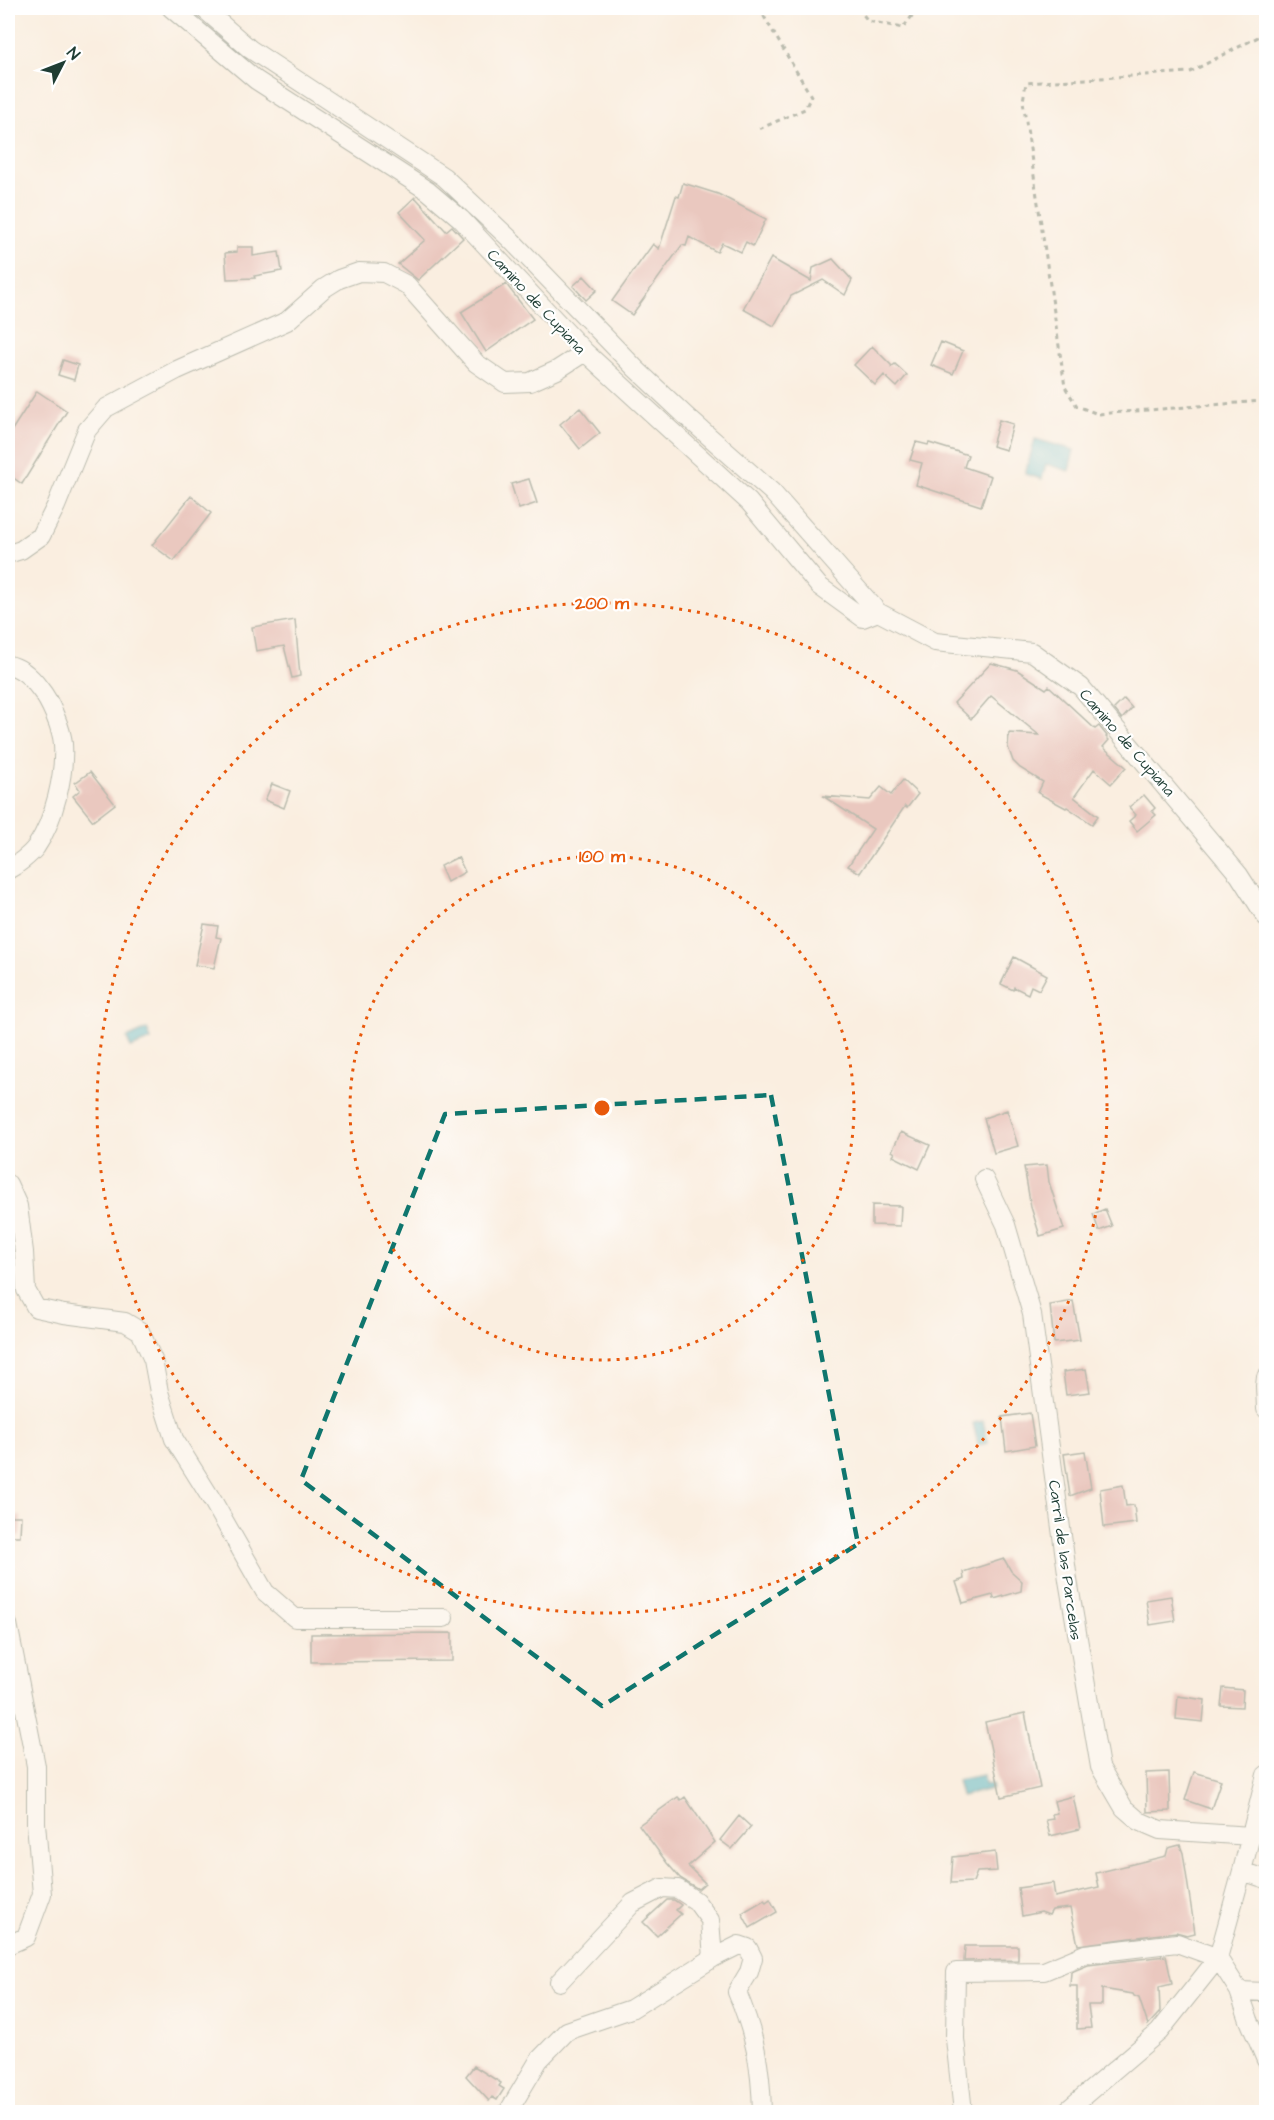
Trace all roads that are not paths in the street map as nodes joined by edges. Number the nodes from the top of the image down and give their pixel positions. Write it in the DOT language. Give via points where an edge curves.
graph roads {
  1 [pos="171,8"];
  2 [pos="203,8"];
  3 [pos="585,352"];
  4 [pos="8,554"];
  5 [pos="878,612"];
  6 [pos="8,665"];
  7 [pos="8,870"];
  8 [pos="1266,917"];
  9 [pos="984,1179"];
  10 [pos="8,1184"];
  11 [pos="1266,1377"];
  12 [pos="1266,1409"];
  13 [pos="444,1618"];
  14 [pos="8,1624"];
  15 [pos="1266,1775"];
  16 [pos="1251,1836"];
  17 [pos="1242,1871"];
  18 [pos="1266,1879"];
  19 [pos="8,1945"];
  20 [pos="713,1958"];
  21 [pos="1218,1958"];
  22 [pos="559,1982"];
  23 [pos="1239,1991"];
  24 [pos="1266,1992"];
  25 [pos="1266,2060"];
  26 [pos="508,2112"];
  27 [pos="762,2112"];
  28 [pos="963,2112"];
  29 [pos="1065,2112"];
  1 -- 3 [label="street, Camino de Cupiana" via="256,80 428,192 461,219"];
  2 -- 5 [label="street, Camino de Cupiana" via="250,49 444,177 636,369 772,492"];
  3 -- 4 [label="street" via="530,382 505,383 476,363 407,285 384,273 359,272 339,279 287,321 177,370 106,408 87,430 41,536"];
  3 -- 5 [label="street, Camino de Cupiana" via="749,502 819,585 863,618"];
  5 -- 8 [label="street, Camino de Cupiana" via="935,642 1032,652 1082,687 1239,875"];
  6 -- 7 [label="street" via="33,680 48,699 63,742 54,810 36,848"];
  9 -- 16 [label="street, Carril de las Parcelas" via="1006,1225 1032,1314 1068,1580 1100,1767 1124,1808 1139,1821 1160,1830"];
  10 -- 13 [label="street" via="18,1206 26,1290 36,1308 124,1322 140,1331 153,1360 174,1439 265,1592 295,1618"];
  11 -- 12 [label="street"];
  14 -- 19 [label="street" via="36,1766 42,1894 26,1937"];
  15 -- 16 [label="street"];
  16 -- 17 [label="street"];
  17 -- 18 [label="street"];
  17 -- 21 [label="street"];
  20 -- 22 [label="street" via="710,1920 696,1901 678,1889 662,1888 633,1903"];
  20 -- 26 [label="street" via="632,2009 567,2031 539,2060"];
  20 -- 27 [label="street" via="739,1945 748,1948 753,1958 737,1992 759,2059"];
  21 -- 23 [label="street"];
  21 -- 28 [label="street" via="1177,1943 1085,1954 1044,1971 956,1972 955,2039"];
  21 -- 29 [label="street" via="1159,2032"];
  23 -- 24 [label="street"];
  23 -- 25 [label="street"];
}
